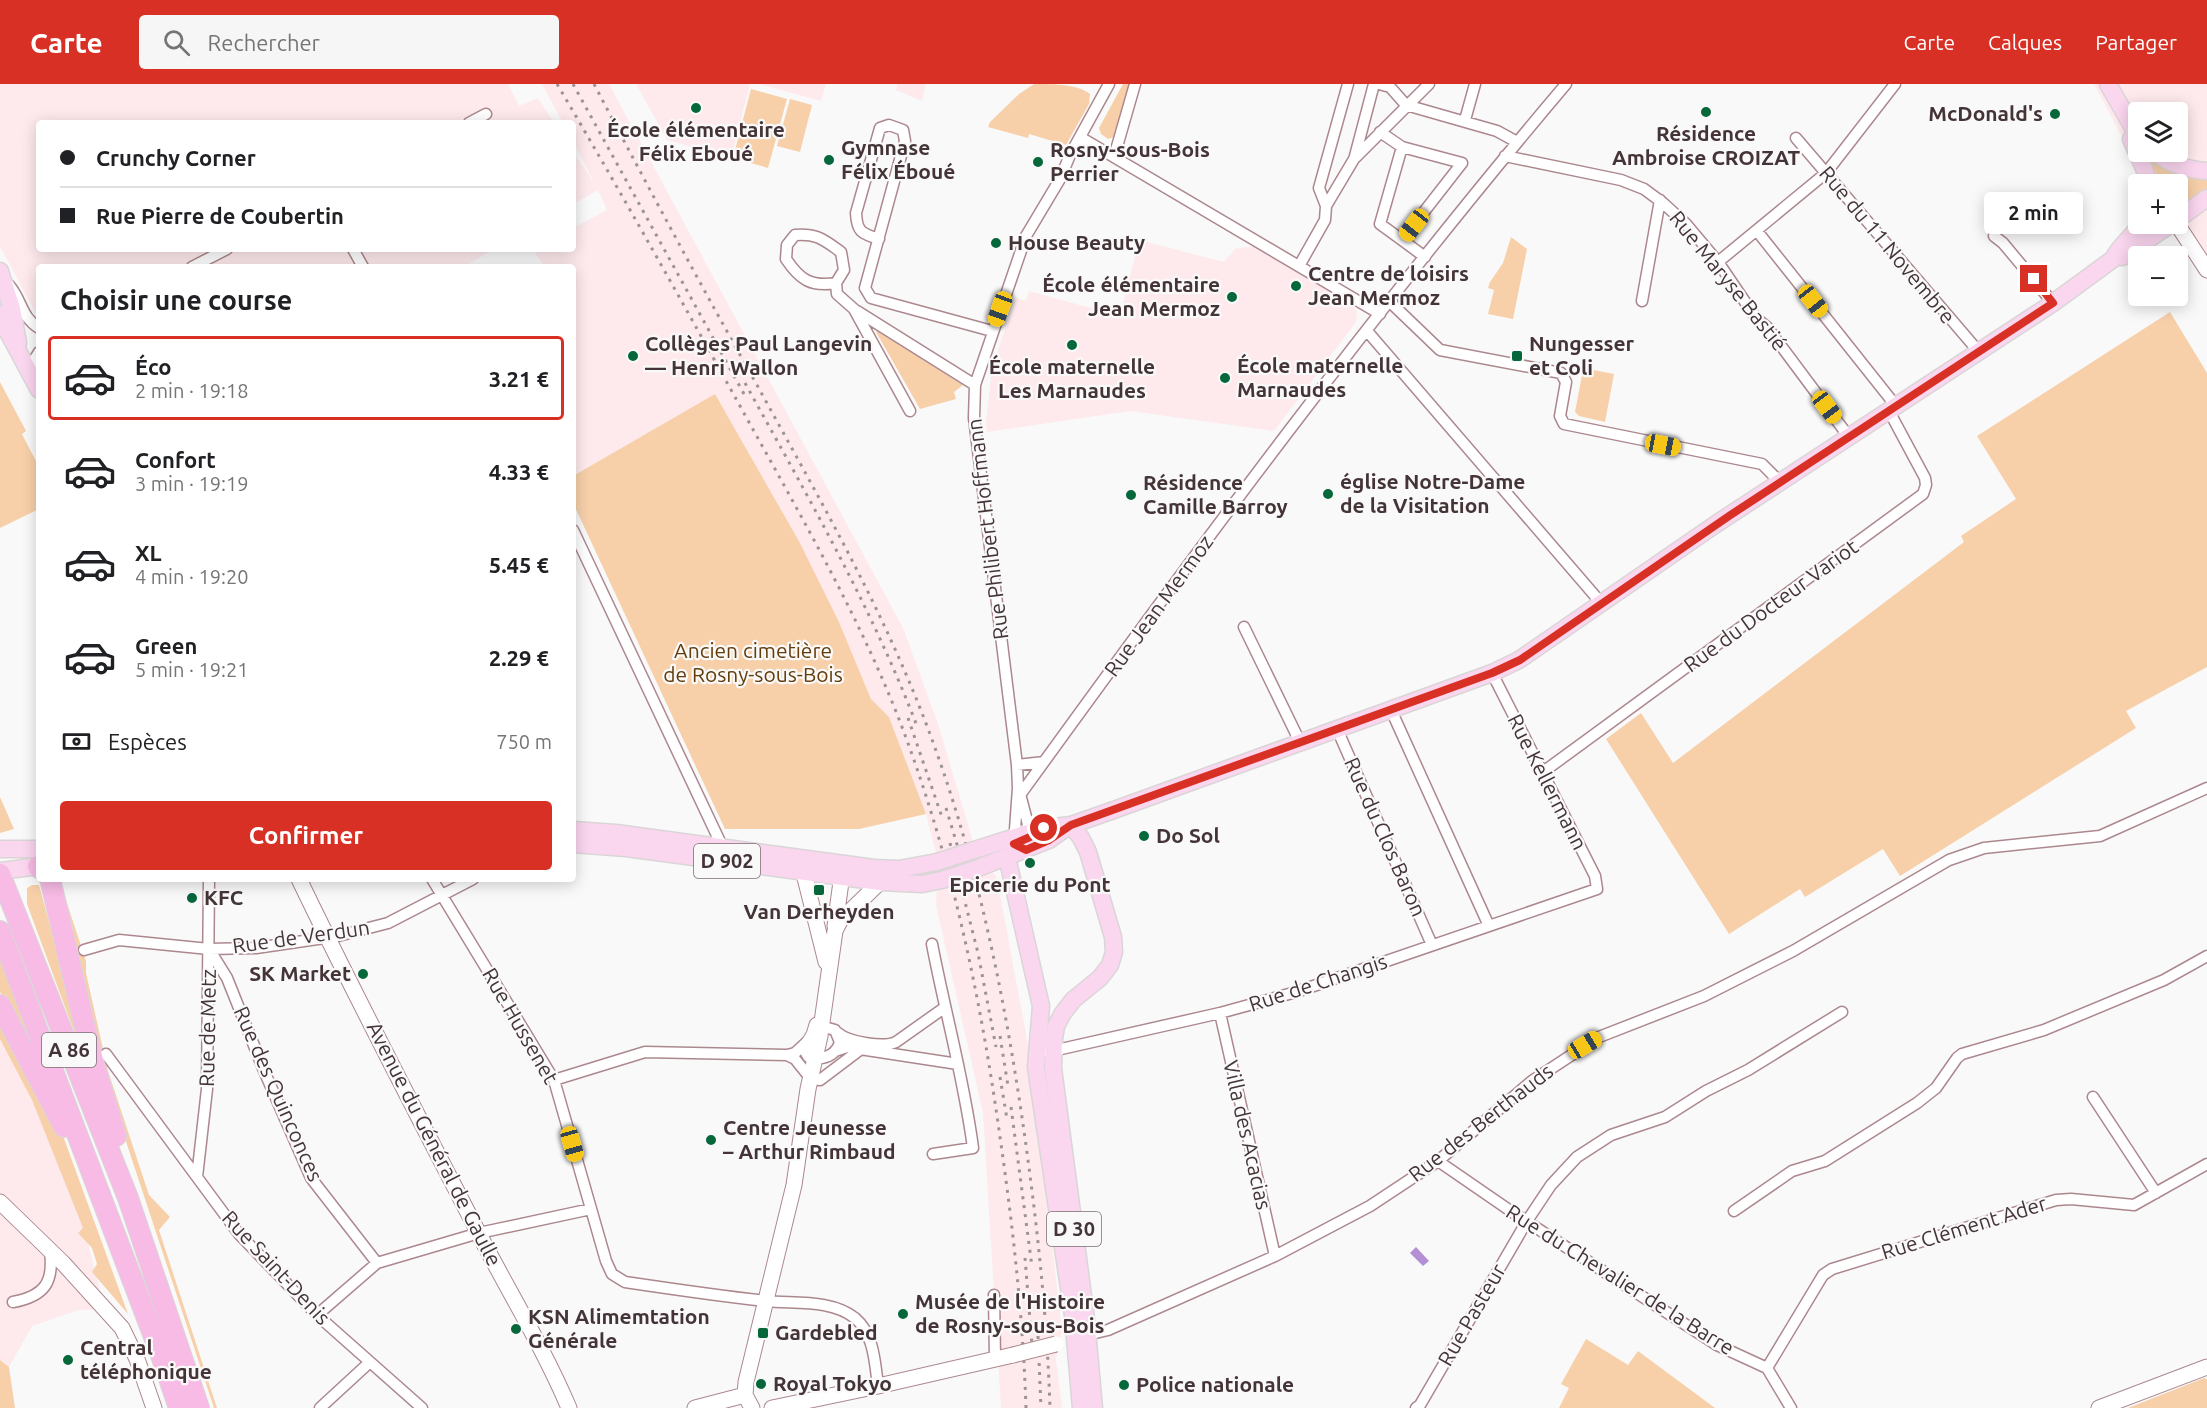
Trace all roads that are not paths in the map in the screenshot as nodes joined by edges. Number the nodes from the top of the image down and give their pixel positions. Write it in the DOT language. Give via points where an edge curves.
graph roads {
  1 [pos="1135,84"];
  2 [pos="1348,84"];
  3 [pos="1377,84"];
  4 [pos="1429,84"];
  5 [pos="1475,84"];
  6 [pos="1566,84"];
  7 [pos="1895,84"];
  8 [pos="2109,84"];
  9 [pos="1105,85"];
  10 [pos="1406,105"];
  11 [pos="486,114"];
  12 [pos="2128,117"];
  13 [pos="475,120"];
  14 [pos="1465,120"];
  15 [pos="1380,132"];
  16 [pos="1080,137"];
  17 [pos="1796,138"];
  18 [pos="1517,142"];
  19 [pos="1402,147"];
  20 [pos="1505,156"];
  21 [pos="1114,157"];
  22 [pos="1354,159"];
  23 [pos="2172,162"];
  24 [pos="2207,171"];
  25 [pos="1826,172"];
  26 [pos="2207,198"];
  27 [pos="1660,200"];
  28 [pos="1326,207"];
  29 [pos="2188,212"];
  30 [pos="1758,231"];
  31 [pos="2132,234"];
  32 [pos="2156,234"];
  33 [pos="2184,234"];
  34 [pos="1994,236"];
  35 [pos="879,239"];
  36 [pos="1402,240"];
  37 [pos="221,252"];
  38 [pos="1425,257"];
  39 [pos="2113,259"];
  40 [pos="1718,262"];
  41 [pos="198,264"];
  42 [pos="1299,266"];
  43 [pos="2207,270"];
  44 [pos="1,274"];
  45 [pos="836,283"];
  46 [pos="1642,301"];
  47 [pos="1389,302"];
  48 [pos="2053,303"];
  49 [pos="855,309"];
  50 [pos="0,314"];
  51 [pos="1380,314"];
  52 [pos="36,326"];
  53 [pos="992,331"];
  54 [pos="1366,331"];
  55 [pos="1979,352"];
  56 [pos="19,353"];
  57 [pos="36,357"];
  58 [pos="28,370"];
  59 [pos="36,385"];
  60 [pos="975,386"];
  61 [pos="1892,409"];
  62 [pos="910,411"];
  63 [pos="1849,437"];
  64 [pos="1780,482"];
  65 [pos="576,536"];
  66 [pos="1602,604"];
  67 [pos="1244,627"];
  68 [pos="1492,673"];
  69 [pos="1392,710"];
  70 [pos="1337,729"];
  71 [pos="1300,742"];
  72 [pos="1044,762"];
  73 [pos="1017,765"];
  74 [pos="1543,772"];
  75 [pos="2207,788"];
  76 [pos="1019,791"];
  77 [pos="1103,814"];
  78 [pos="1071,825"];
  79 [pos="576,830"];
  80 [pos="1037,830"];
  81 [pos="576,844"];
  82 [pos="722,846"];
  83 [pos="0,849"];
  84 [pos="1012,849"];
  85 [pos="1088,852"];
  86 [pos="36,864"];
  87 [pos="809,865"];
  88 [pos="36,866"];
  89 [pos="843,870"];
  90 [pos="0,872"];
  91 [pos="44,882"];
  92 [pos="209,882"];
  93 [pos="300,882"];
  94 [pos="434,882"];
  95 [pos="468,882"];
  96 [pos="880,882"];
  97 [pos="1595,891"];
  98 [pos="444,895"];
  99 [pos="1489,926"];
  100 [pos="0,931"];
  101 [pos="835,931"];
  102 [pos="326,938"];
  103 [pos="932,944"];
  104 [pos="1432,945"];
  105 [pos="209,949"];
  106 [pos="84,950"];
  107 [pos="2207,956"];
  108 [pos="0,1005"];
  109 [pos="1041,1006"];
  110 [pos="944,1008"];
  111 [pos="1842,1012"];
  112 [pos="1063,1013"];
  113 [pos="1220,1013"];
  114 [pos="819,1025"];
  115 [pos="838,1033"];
  116 [pos="808,1041"];
  117 [pos="861,1049"];
  118 [pos="1053,1051"];
  119 [pos="835,1052"];
  120 [pos="106,1054"];
  121 [pos="787,1055"];
  122 [pos="1036,1056"];
  123 [pos="816,1058"];
  124 [pos="958,1065"];
  125 [pos="811,1079"];
  126 [pos="554,1080"];
  127 [pos="2093,1097"];
  128 [pos="80,1141"];
  129 [pos="933,1154"];
  130 [pos="1438,1161"];
  131 [pos="2207,1164"];
  132 [pos="197,1177"];
  133 [pos="2156,1193"];
  134 [pos="0,1194"];
  135 [pos="128,1198"];
  136 [pos="0,1202"];
  137 [pos="591,1209"];
  138 [pos="1734,1211"];
  139 [pos="1527,1221"];
  140 [pos="478,1233"];
  141 [pos="50,1251"];
  142 [pos="1275,1256"];
  143 [pos="377,1263"];
  144 [pos="994,1295"];
  145 [pos="766,1301"];
  146 [pos="13,1302"];
  147 [pos="317,1315"];
  148 [pos="1081,1337"];
  149 [pos="995,1359"];
  150 [pos="370,1362"];
  151 [pos="2207,1367"];
  152 [pos="1767,1368"];
  153 [pos="878,1386"];
  154 [pos="748,1401"];
  155 [pos="154,1408"];
  156 [pos="178,1408"];
  157 [pos="199,1408"];
  158 [pos="320,1408"];
  159 [pos="422,1408"];
  160 [pos="569,1408"];
  161 [pos="695,1408"];
  162 [pos="772,1408"];
  163 [pos="1081,1408"];
  164 [pos="1094,1408"];
  165 [pos="1416,1408"];
  166 [pos="1791,1408"];
  167 [pos="2099,1408"];
  1 -- 21 [label="street"];
  2 -- 28 [label="street" via="1319,188"];
  3 -- 10 [label="street" via="1390,87"];
  3 -- 22 [label="street"];
  4 -- 10 [label="street"];
  5 -- 14 [label="street"];
  6 -- 18 [label="street, Rue Jean Mermoz"];
  7 -- 25 [label="street"];
  8 -- 12 [label="main road"];
  9 -- 16 [label="street, Rue Philibert Hoffmann"];
  10 -- 14 [label="street"];
  10 -- 15 [label="street"];
  11 -- 13 [label="street"];
  14 -- 18 [label="street"];
  15 -- 19 [label="street"];
  15 -- 22 [label="street"];
  16 -- 21 [label="street"];
  16 -- 53 [label="street, Rue Philibert Hoffmann" via="1026,236"];
  17 -- 25 [label="street, Rue du 11 Novembre"];
  18 -- 20 [label="street, Rue Jean Mermoz"];
  19 -- 36 [label="street" via="1380,224"];
  19 -- 36 [label="street" via="1462,163"];
  20 -- 27 [label="street, Rue Maryse Bastié" via="1621,180"];
  20 -- 38 [label="street, Rue Jean Mermoz"];
  21 -- 42 [label="street"];
  22 -- 28 [label="street"];
  23 -- 24 [label="main road"];
  25 -- 30 [label="street"];
  25 -- 55 [label="street, Rue du 11 Novembre"];
  26 -- 29 [label="main road"];
  27 -- 40 [label="street, Rue Maryse Bastié"];
  27 -- 46 [label="street"];
  28 -- 42 [label="street" via="1324,220"];
  30 -- 40 [label="street"];
  30 -- 61 [label="street, Rue du Docteur Variot"];
  31 -- 39 [label="main road, D 902"];
  32 -- 39 [label="main road, D 902" via="2121,258"];
  33 -- 43 [label="main road"];
  34 -- 48 [label="street"];
  35 -- 35 [label="street" via="905,141 903,130 889,125 880,128 856,213 862,233"];
  35 -- 53 [label="street" via="866,288 871,298"];
  36 -- 38 [label="street"];
  37 -- 41 [label="street"];
  38 -- 47 [label="street, Rue Jean Mermoz"];
  39 -- 48 [label="main road, D 902"];
  40 -- 63 [label="street, Rue Maryse Bastié" via="1756,318 1767,327"];
  42 -- 51 [label="street"];
  44 -- 52 [label="street" via="15,291 26,319"];
  44 -- 56 [label="main road"];
  45 -- 45 [label="street" via="844,270 841,252 821,238 795,235 787,245 786,259 795,273 812,284"];
  45 -- 49 [label="street" via="837,294"];
  47 -- 51 [label="street, Rue Jean Mermoz"];
  47 -- 64 [label="street" via="1440,350 1561,373 1566,382 1560,416 1564,424 1762,464"];
  48 -- 55 [label="main road, D 902"];
  49 -- 60 [label="street"];
  49 -- 62 [label="street"];
  50 -- 56 [label="main road"];
  51 -- 54 [label="street, Rue Jean Mermoz"];
  53 -- 60 [label="street, Rue Philibert Hoffmann"];
  54 -- 66 [label="street"];
  54 -- 72 [label="street, Rue Jean Mermoz"];
  55 -- 61 [label="main road, D 902"];
  56 -- 58 [label="main road"];
  57 -- 58 [label="street"];
  58 -- 59 [label="main road"];
  60 -- 73 [label="street, Rue Philibert Hoffmann" via="974,418"];
  61 -- 63 [label="main road, D 902"];
  61 -- 74 [label="street, Rue du Docteur Variot" via="1925,478 1923,494"];
  63 -- 64 [label="main road, D 902"];
  64 -- 66 [label="main road, D 902"];
  65 -- 82 [label="street"];
  66 -- 68 [label="main road, D 902" via="1533,652"];
  67 -- 71 [label="street"];
  68 -- 69 [label="main road, D 902"];
  68 -- 74 [label="street, Rue Kellermann"];
  69 -- 70 [label="main road, D 902"];
  69 -- 99 [label="street"];
  70 -- 71 [label="main road, D 902"];
  70 -- 104 [label="street, Rue du Clos Baron"];
  71 -- 77 [label="main road, D 902"];
  72 -- 73 [label="street"];
  72 -- 76 [label="street, Rue Jean Mermoz"];
  73 -- 76 [label="street, Rue Philibert Hoffmann"];
  74 -- 97 [label="street, Rue Kellermann" via="1595,876"];
  75 -- 130 [label="street, Rue des Berthauds" via="2100,836 1984,848 1949,860 1793,951 1714,991 1599,1037 1532,1081"];
  76 -- 80 [label="street, Rue Philibert Hoffmann"];
  76 -- 84 [label="street, Rue Philibert Hoffmann"];
  77 -- 78 [label="main road, D 902"];
  77 -- 85 [label="main road"];
  78 -- 80 [label="main road, D 902"];
  78 -- 84 [label="main road, D 902" via="1049,840"];
  78 -- 85 [label="main road, D 30"];
  79 -- 82 [label="main road, D 902"];
  80 -- 84 [label="main road, D 902"];
  81 -- 87 [label="main road, D 902"];
  82 -- 87 [label="main road, D 902"];
  83 -- 86 [label="main road"];
  84 -- 89 [label="main road, D 902, bridge" via="974,850 899,869"];
  84 -- 96 [label="main road, D 902, bridge" via="978,868 942,880 922,884"];
  84 -- 109 [label="main road, D 30"];
  85 -- 112 [label="main road, D 30" via="1114,952 1100,978"];
  87 -- 89 [label="main road, D 902"];
  87 -- 114 [label="main road" via="826,965"];
  88 -- 90 [label="main road"];
  89 -- 96 [label="main road, D 902"];
  89 -- 101 [label="main road"];
  90 -- 135 [label="highway, A 86"];
  91 -- 135 [label="highway" via="118,1144"];
  92 -- 105 [label="street, Rue de Metz"];
  93 -- 102 [label="main road, Avenue du Général de Gaulle"];
  94 -- 98 [label="street, Rue Hussenet"];
  95 -- 98 [label="street, Rue de Verdun"];
  96 -- 101 [label="main road" via="840,921"];
  97 -- 99 [label="street, Rue de Changis"];
  98 -- 102 [label="street, Rue de Verdun" via="388,923"];
  98 -- 126 [label="street, Rue Hussenet"];
  99 -- 104 [label="street, Rue de Changis"];
  100 -- 128 [label="highway, A 86"];
  101 -- 114 [label="main road"];
  102 -- 105 [label="street, Rue de Verdun" via="256,948"];
  102 -- 140 [label="main road, Avenue du Général de Gaulle"];
  103 -- 110 [label="street"];
  104 -- 113 [label="street, Rue de Changis" via="1296,992"];
  105 -- 106 [label="street, Rue de Verdun" via="119,940"];
  105 -- 132 [label="street, Rue de Metz" via="207,1089"];
  105 -- 143 [label="street, Rue des Quinconces" via="227,978 311,1178"];
  107 -- 138 [label="street" via="2164,980 2044,1030 1962,1054 1936,1088 1917,1103 1825,1161 1792,1171"];
  108 -- 128 [label="highway" via="64,1129"];
  109 -- 112 [label="main road" via="1048,1012"];
  109 -- 122 [label="main road, D 30"];
  110 -- 115 [label="street" via="889,1045 847,1039"];
  110 -- 124 [label="street"];
  111 -- 139 [label="street, Rue Pasteur" via="1665,1117 1611,1135 1577,1157 1551,1185"];
  112 -- 118 [label="main road, D 30" via="1056,1026"];
  113 -- 118 [label="street, Rue de Changis"];
  113 -- 142 [label="street, Villa des Acacias"];
  114 -- 115 [label="street"];
  114 -- 116 [label="main road"];
  114 -- 123 [label="main road"];
  115 -- 119 [label="street" via="840,1042"];
  116 -- 121 [label="street"];
  116 -- 123 [label="main road" via="806,1051"];
  117 -- 119 [label="street" via="847,1047"];
  117 -- 124 [label="street"];
  117 -- 125 [label="street" via="823,1079"];
  118 -- 122 [label="street, Rue de Changis"];
  118 -- 148 [label="main road, D 30"];
  119 -- 123 [label="street"];
  120 -- 132 [label="street, Rue Saint-Denis"];
  121 -- 125 [label="street"];
  121 -- 126 [label="street" via="645,1052"];
  122 -- 148 [label="main road, D 30" via="1073,1315"];
  123 -- 125 [label="main road"];
  124 -- 129 [label="street" via="973,1148"];
  125 -- 145 [label="main road" via="794,1185"];
  126 -- 137 [label="street, Rue Hussenet"];
  127 -- 133 [label="street"];
  128 -- 156 [label="highway, A 86"];
  130 -- 139 [label="street, Rue du Chevalier de la Barre"];
  130 -- 142 [label="street, Rue des Berthauds" via="1370,1206"];
  131 -- 133 [label="street, Rue Clément Ader"];
  132 -- 147 [label="street, Rue Saint-Denis" via="238,1234"];
  133 -- 152 [label="street, Rue Clément Ader" via="2134,1205 2055,1200 1832,1269 1823,1275"];
  134 -- 141 [label="main road" via="41,1236"];
  135 -- 157 [label="highway, A 86"];
  136 -- 141 [label="main road"];
  137 -- 140 [label="street"];
  137 -- 145 [label="street, Rue Hussenet" via="612,1274 626,1282"];
  139 -- 152 [label="street, Rue du Chevalier de la Barre" via="1717,1345"];
  139 -- 165 [label="street, Rue Pasteur"];
  140 -- 143 [label="street"];
  140 -- 160 [label="main road, Avenue du Général de Gaulle"];
  141 -- 146 [label="street" via="51,1274 42,1290 30,1299"];
  141 -- 155 [label="main road" via="122,1329"];
  142 -- 148 [label="street, Rue des Berthauds" via="1128,1322"];
  143 -- 147 [label="street"];
  144 -- 149 [label="street"];
  145 -- 153 [label="street, Rue Hussenet" via="829,1307 856,1320 869,1339"];
  145 -- 154 [label="main road" via="746,1382"];
  147 -- 150 [label="street, Rue Saint-Denis"];
  148 -- 149 [label="main road, Rue des Berthauds, bridge"];
  148 -- 163 [label="main road, D 30"];
  148 -- 164 [label="main road, D 30"];
  149 -- 153 [label="main road, Rue des Berthauds"];
  150 -- 158 [label="street"];
  150 -- 159 [label="street, Rue Saint-Denis"];
  151 -- 167 [label="main road"];
  152 -- 166 [label="street"];
  153 -- 162 [label="main road, Rue des Berthauds"];
  154 -- 161 [label="main road"];
}
